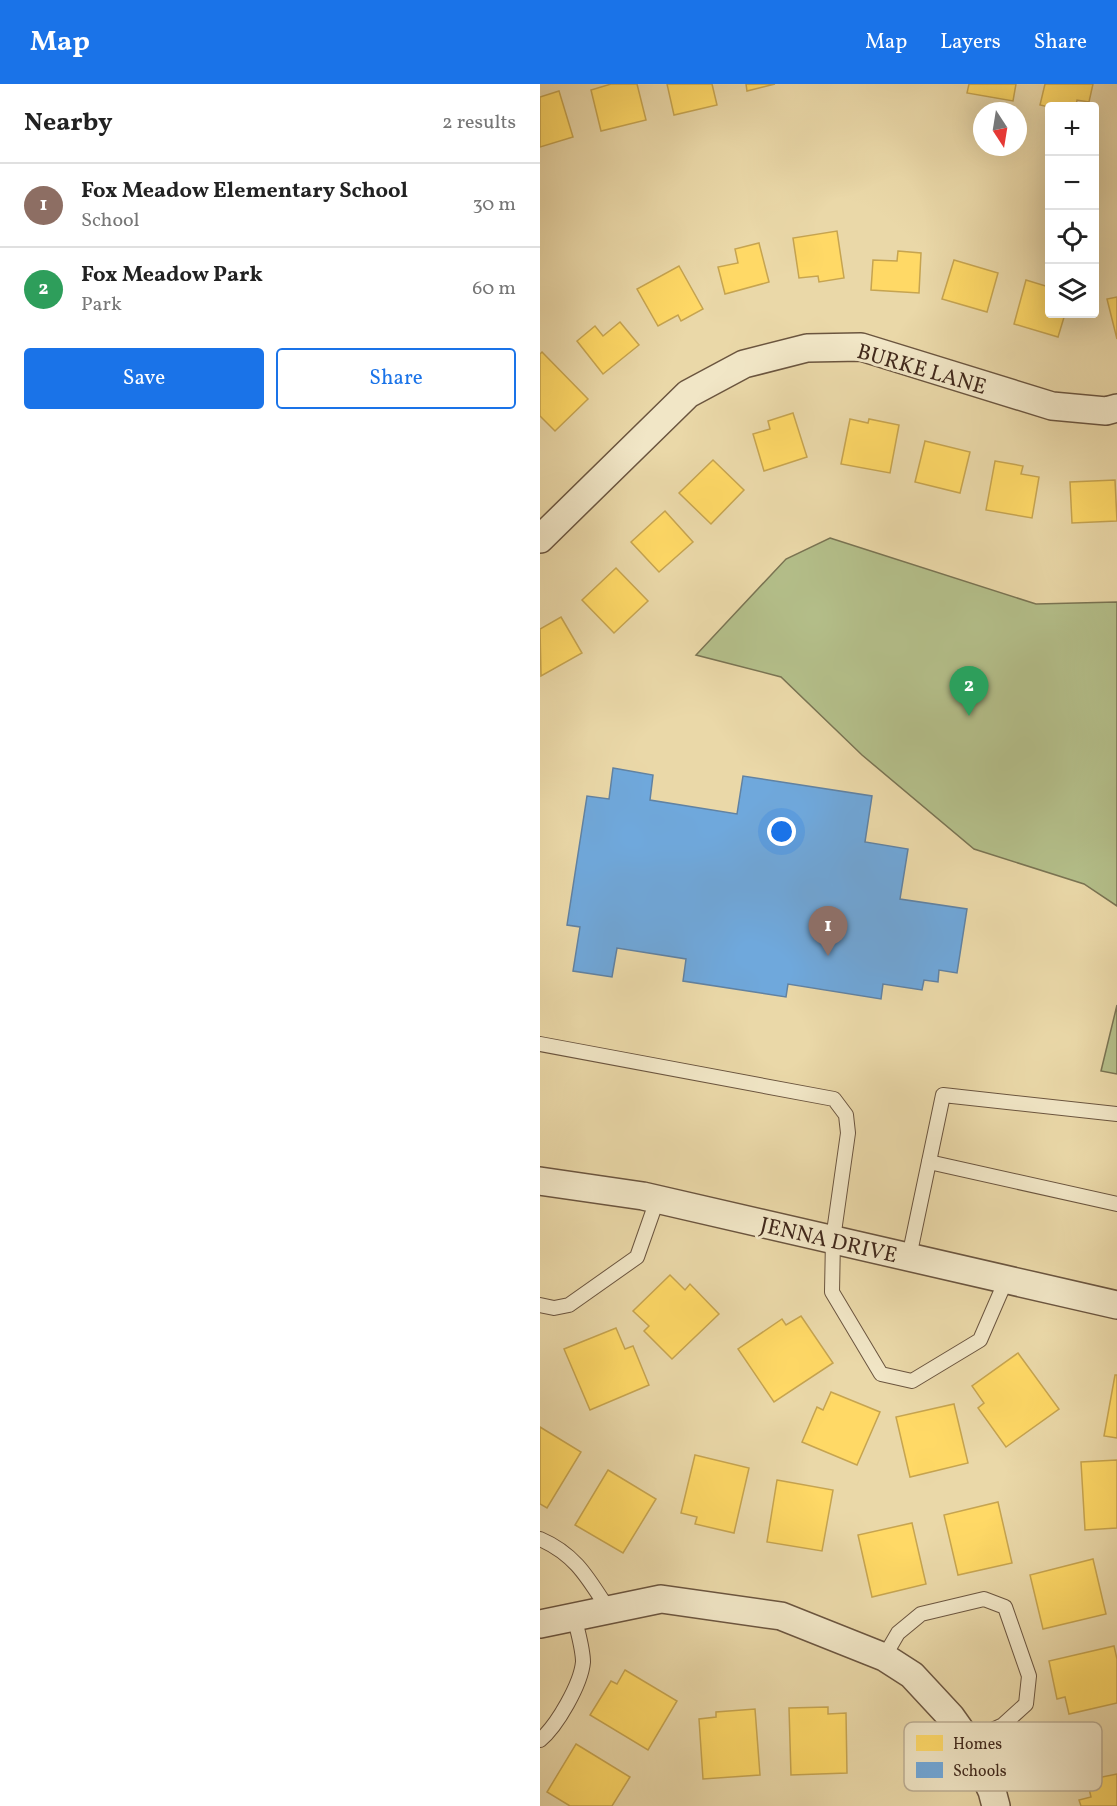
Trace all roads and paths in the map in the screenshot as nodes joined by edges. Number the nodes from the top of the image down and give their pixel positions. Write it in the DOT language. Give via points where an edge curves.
graph roads {
  1 [pos="1117,408"];
  2 [pos="540,539"];
  3 [pos="540,1044"];
  4 [pos="1117,1114"];
  5 [pos="929,1162"];
  6 [pos="540,1181"];
  7 [pos="657,1200"];
  8 [pos="1117,1204"];
  9 [pos="833,1239"];
  10 [pos="909,1257"];
  11 [pos="1006,1280"];
  12 [pos="540,1305"];
  13 [pos="1117,1305"];
  14 [pos="540,1539"];
  15 [pos="608,1609"];
  16 [pos="574,1615"];
  17 [pos="540,1624"];
  18 [pos="884,1657"];
  19 [pos="955,1722"];
  20 [pos="1006,1722"];
  21 [pos="540,1740"];
  22 [pos="992,1791"];
  23 [pos="996,1806"];
  1 -- 2 [label="street, BURKE LANE" via="1106,411 1052,406 861,347 807,348 744,364 688,394"];
  3 -- 9 [label="lane" via="834,1099 846,1115 848,1133"];
  4 -- 5 [label="lane" via="943,1095"];
  5 -- 8 [label="lane"];
  5 -- 10 [label="lane"];
  6 -- 7 [label="street, JENNA DRIVE"];
  7 -- 9 [label="street, JENNA DRIVE"];
  7 -- 12 [label="lane" via="637,1257 569,1305"];
  9 -- 10 [label="street, JENNA DRIVE"];
  9 -- 11 [label="lane" via="832,1292 881,1374 912,1381 980,1340"];
  10 -- 11 [label="street, JENNA DRIVE"];
  11 -- 13 [label="street, JENNA DRIVE"];
  14 -- 15 [label="lane" via="580,1565"];
  15 -- 16 [label="street"];
  15 -- 18 [label="street" via="661,1599 780,1616"];
  16 -- 17 [label="street"];
  16 -- 21 [label="lane" via="583,1660 579,1682"];
  18 -- 19 [label="street" via="912,1676"];
  18 -- 20 [label="lane" via="898,1633 921,1614 984,1599 1005,1607 1029,1676 1026,1704"];
  22 -- 23 [label="street"];
}
